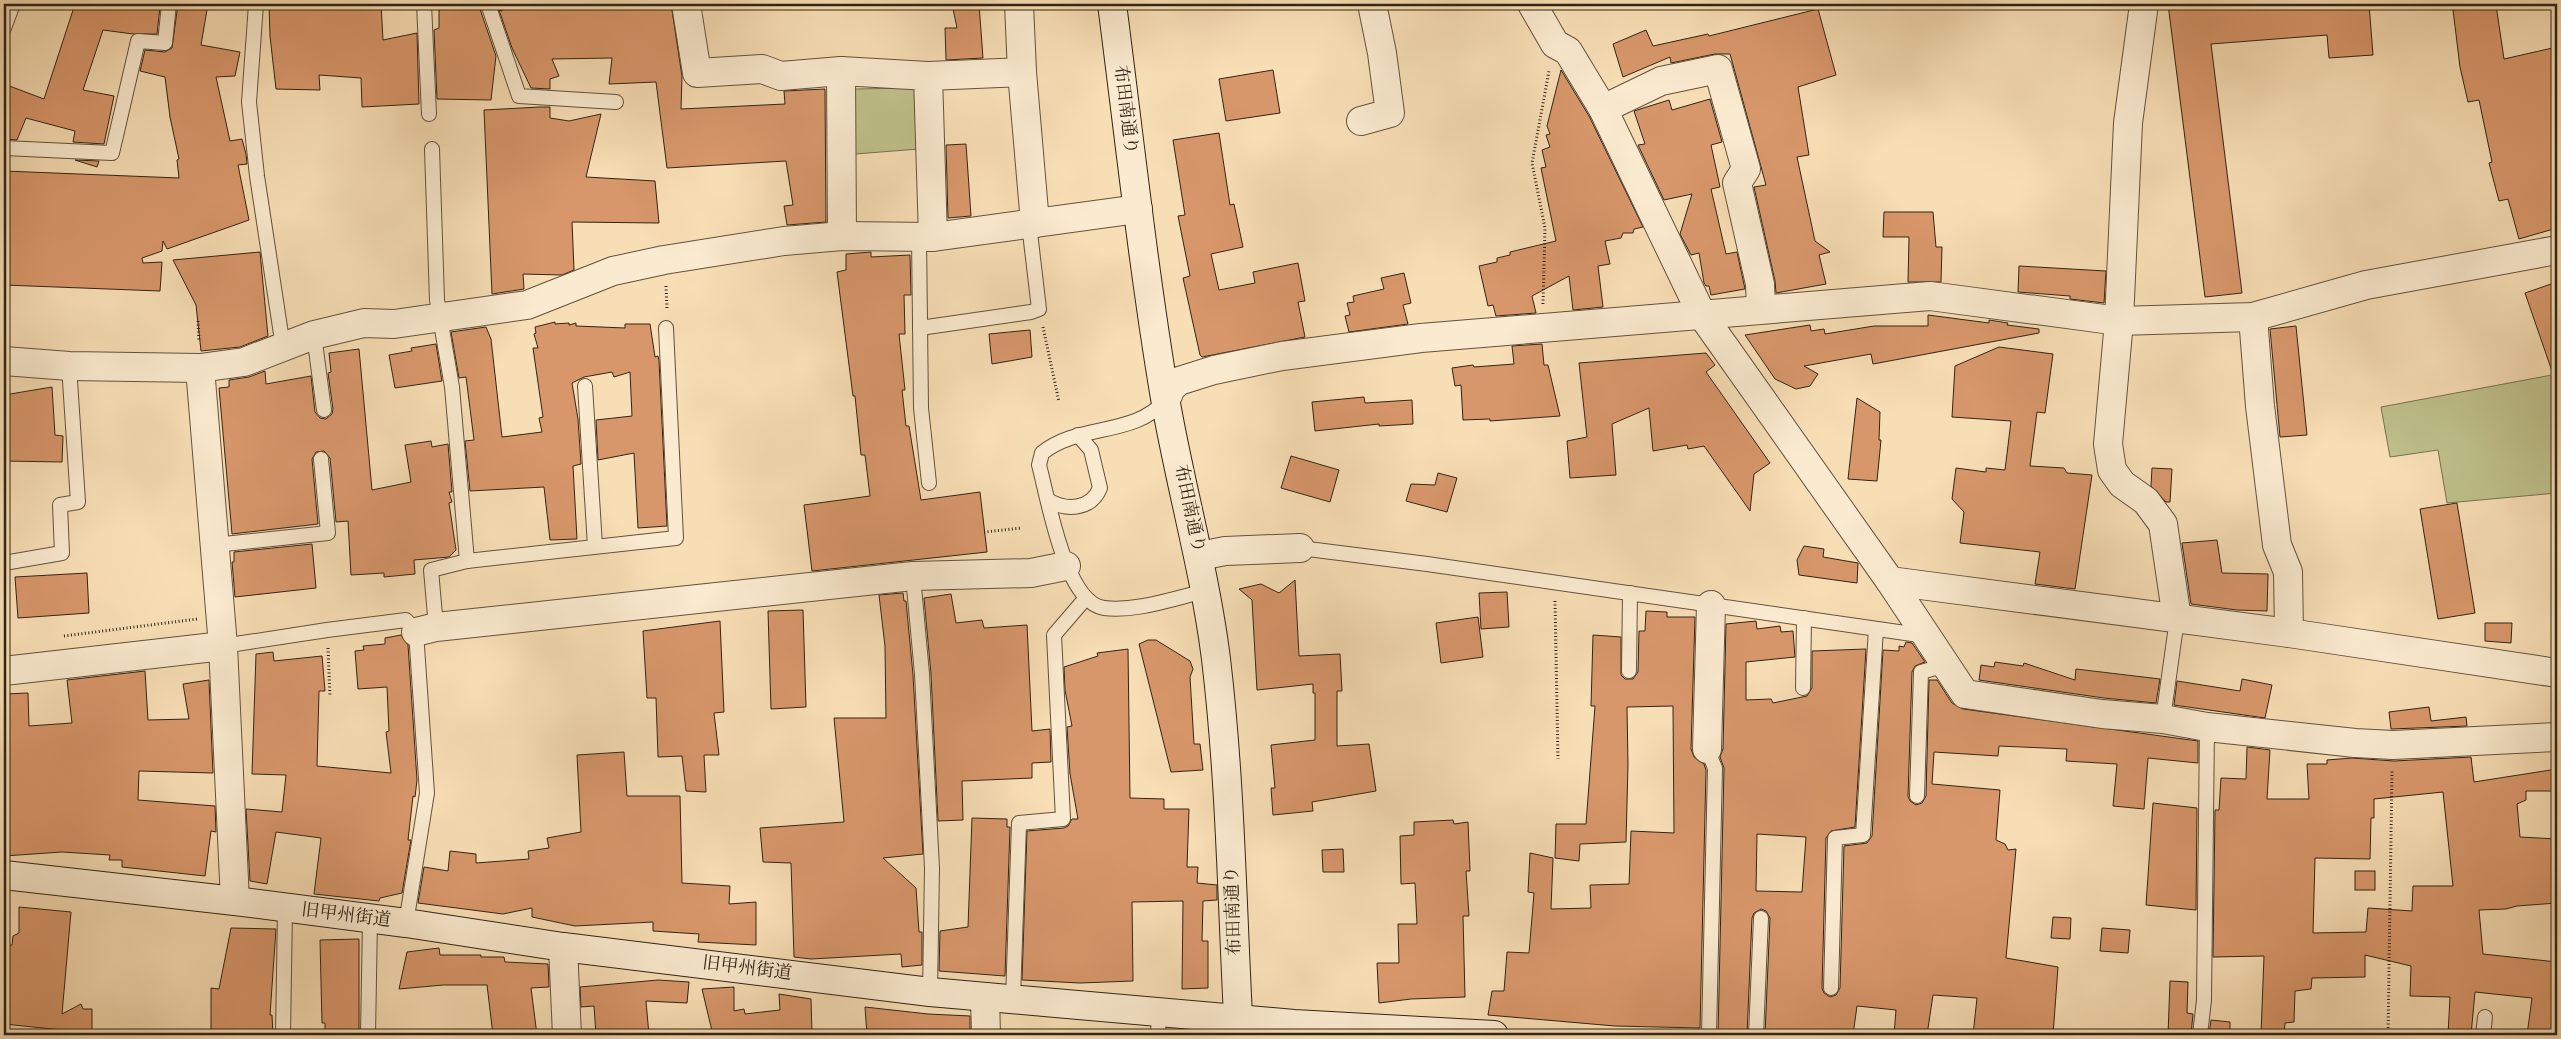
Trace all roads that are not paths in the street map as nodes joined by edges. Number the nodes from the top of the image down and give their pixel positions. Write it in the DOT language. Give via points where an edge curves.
graph roads {
  1 [pos="12,4"];
  2 [pos="169,4"];
  3 [pos="256,4"];
  4 [pos="424,4"];
  5 [pos="488,4"];
  6 [pos="686,4"];
  7 [pos="1019,4"];
  8 [pos="1112,4"];
  9 [pos="1372,4"];
  10 [pos="1532,4"];
  11 [pos="2144,4"];
  12 [pos="4,28"];
  13 [pos="841,71"];
  14 [pos="1022,72"];
  15 [pos="928,76"];
  16 [pos="616,102"];
  17 [pos="1602,108"];
  18 [pos="429,114"];
  19 [pos="1362,121"];
  20 [pos="4,148"];
  21 [pos="432,149"];
  22 [pos="1138,209"];
  23 [pos="1032,224"];
  24 [pos="842,236"];
  25 [pos="926,237"];
  26 [pos="2557,250"];
  27 [pos="1761,309"];
  28 [pos="1702,315"];
  29 [pos="2253,317"];
  30 [pos="440,319"];
  31 [pos="2119,321"];
  32 [pos="666,328"];
  33 [pos="920,328"];
  34 [pos="314,335"];
  35 [pos="283,347"];
  36 [pos="4,361"];
  37 [pos="69,366"];
  38 [pos="200,368"];
  39 [pos="585,386"];
  40 [pos="1166,400"];
  41 [pos="324,410"];
  42 [pos="1078,435"];
  43 [pos="321,459"];
  44 [pos="929,483"];
  45 [pos="1048,500"];
  46 [pos="215,545"];
  47 [pos="595,546"];
  48 [pos="1300,548"];
  49 [pos="1200,556"];
  50 [pos="467,562"];
  51 [pos="4,563"];
  52 [pos="1066,566"];
  53 [pos="913,576"];
  54 [pos="1890,581"];
  55 [pos="1206,591"];
  56 [pos="1630,593"];
  57 [pos="1086,599"];
  58 [pos="1711,605"];
  59 [pos="1804,618"];
  60 [pos="2177,619"];
  61 [pos="426,629"];
  62 [pos="1876,629"];
  63 [pos="2289,633"];
  64 [pos="1926,636"];
  65 [pos="223,646"];
  66 [pos="1946,665"];
  67 [pos="4,670"];
  68 [pos="1628,671"];
  69 [pos="2557,673"];
  70 [pos="1803,688"];
  71 [pos="2163,719"];
  72 [pos="2207,727"];
  73 [pos="2557,737"];
  74 [pos="1707,749"];
  75 [pos="1917,796"];
  76 [pos="4,875"];
  77 [pos="235,901"];
  78 [pos="285,909"];
  79 [pos="1761,918"];
  80 [pos="370,919"];
  81 [pos="406,923"];
  82 [pos="563,947"];
  83 [pos="1831,988"];
  84 [pos="930,992"];
  85 [pos="985,996"];
  86 [pos="1013,999"];
  87 [pos="2485,1016"];
  88 [pos="1159,1024"];
  89 [pos="1238,1027"];
  90 [pos="283,1035"];
  91 [pos="368,1035"];
  92 [pos="568,1035"];
  93 [pos="986,1035"];
  94 [pos="1494,1035"];
  95 [pos="1709,1035"];
  96 [pos="1756,1035"];
  97 [pos="2200,1035"];
  98 [pos="2483,1035"];
  1 -- 12 [label="lane"];
  2 -- 20 [label="lane" via="165,43 138,41 112,153"];
  3 -- 35 [label="lane" via="249,102"];
  4 -- 18 [label="lane"];
  5 -- 16 [label="lane" via="519,96"];
  6 -- 13 [label="street" via="697,73 762,70 781,76"];
  7 -- 14 [label="street"];
  8 -- 22 [label="street, 布田南通り"];
  9 -- 19 [label="street" via="1390,113"];
  10 -- 17 [label="street" via="1555,44 1568,51"];
  11 -- 31 [label="street" via="2128,123"];
  13 -- 15 [label="street"];
  13 -- 24 [label="street"];
  14 -- 15 [label="street"];
  14 -- 23 [label="street"];
  15 -- 25 [label="street"];
  17 -- 27 [label="street" via="1661,81 1718,69 1746,169 1737,183 1760,284"];
  17 -- 28 [label="street"];
  21 -- 30 [label="lane"];
  22 -- 23 [label="street"];
  22 -- 40 [label="street, 布田南通り"];
  23 -- 25 [label="street"];
  23 -- 33 [label="lane" via="1039,309"];
  24 -- 25 [label="street"];
  24 -- 30 [label="street" via="784,240 664,260 613,271 527,305"];
  25 -- 33 [label="lane"];
  26 -- 29 [label="street" via="2366,285"];
  27 -- 28 [label="street"];
  27 -- 31 [label="street" via="1930,296"];
  28 -- 40 [label="street" via="1421,338 1272,358 1179,381 1171,388"];
  28 -- 54 [label="street"];
  29 -- 31 [label="street"];
  29 -- 63 [label="street" via="2277,545 2288,572"];
  30 -- 34 [label="street" via="394,324 364,323"];
  30 -- 50 [label="lane" via="452,387"];
  31 -- 60 [label="street" via="2108,444 2112,470 2122,484 2146,501 2163,524"];
  32 -- 47 [label="lane" via="676,538"];
  33 -- 44 [label="lane" via="921,408"];
  34 -- 35 [label="street"];
  34 -- 41 [label="lane"];
  35 -- 38 [label="street" via="244,362"];
  36 -- 37 [label="street"];
  37 -- 38 [label="street"];
  37 -- 51 [label="lane" via="78,502 60,505 62,553"];
  38 -- 46 [label="street"];
  39 -- 47 [label="lane"];
  40 -- 42 [label="lane" via="1142,420"];
  40 -- 49 [label="street, 布田南通り"];
  42 -- 45 [label="lane" via="1066,437 1042,453 1039,465"];
  42 -- 45 [label="lane" via="1091,450 1100,488 1098,494 1090,503 1074,507"];
  43 -- 46 [label="lane" via="328,534"];
  45 -- 52 [label="lane"];
  46 -- 65 [label="street"];
  47 -- 50 [label="lane"];
  48 -- 49 [label="street" via="1225,551"];
  48 -- 56 [label="lane"];
  49 -- 55 [label="street, 布田南通り"];
  50 -- 61 [label="lane" via="431,570"];
  52 -- 53 [label="street" via="1031,573"];
  52 -- 57 [label="lane"];
  53 -- 61 [label="street"];
  53 -- 84 [label="lane" via="922,674 932,868"];
  54 -- 60 [label="street"];
  54 -- 64 [label="street"];
  55 -- 57 [label="lane" via="1125,608 1102,608"];
  55 -- 89 [label="street, 布田南通り" via="1222,718 1230,820"];
  56 -- 58 [label="lane"];
  56 -- 68 [label="lane"];
  57 -- 86 [label="lane" via="1054,635 1062,819 1019,823"];
  58 -- 59 [label="lane"];
  58 -- 74 [label="street"];
  59 -- 62 [label="lane"];
  59 -- 70 [label="lane"];
  60 -- 63 [label="street"];
  60 -- 71 [label="lane"];
  61 -- 65 [label="lane" via="406,620"];
  61 -- 81 [label="lane" via="426,793"];
  62 -- 64 [label="lane"];
  62 -- 83 [label="lane" via="1863,835 1835,838"];
  63 -- 69 [label="street"];
  64 -- 66 [label="street"];
  65 -- 67 [label="street"];
  65 -- 77 [label="street"];
  66 -- 71 [label="street" via="1965,694 2102,714"];
  66 -- 75 [label="lane" via="1921,672"];
  71 -- 72 [label="street"];
  72 -- 73 [label="street" via="2393,745"];
  72 -- 97 [label="lane" via="2204,1000"];
  74 -- 95 [label="lane" via="1715,768"];
  76 -- 77 [label="street, 旧甲州街道"];
  77 -- 78 [label="street, 旧甲州街道"];
  78 -- 80 [label="street, 旧甲州街道"];
  78 -- 90 [label="lane"];
  79 -- 96 [label="lane"];
  80 -- 81 [label="street, 旧甲州街道"];
  80 -- 91 [label="lane"];
  81 -- 82 [label="street, 旧甲州街道"];
  82 -- 84 [label="street, 旧甲州街道"];
  82 -- 92 [label="street"];
  84 -- 85 [label="street, 旧甲州街道"];
  85 -- 86 [label="street, 旧甲州街道"];
  85 -- 93 [label="street"];
  86 -- 88 [label="street, 旧甲州街道"];
  87 -- 98 [label="lane"];
  88 -- 89 [label="street, 旧甲州街道"];
  89 -- 94 [label="street, 旧甲州街道"];
}
